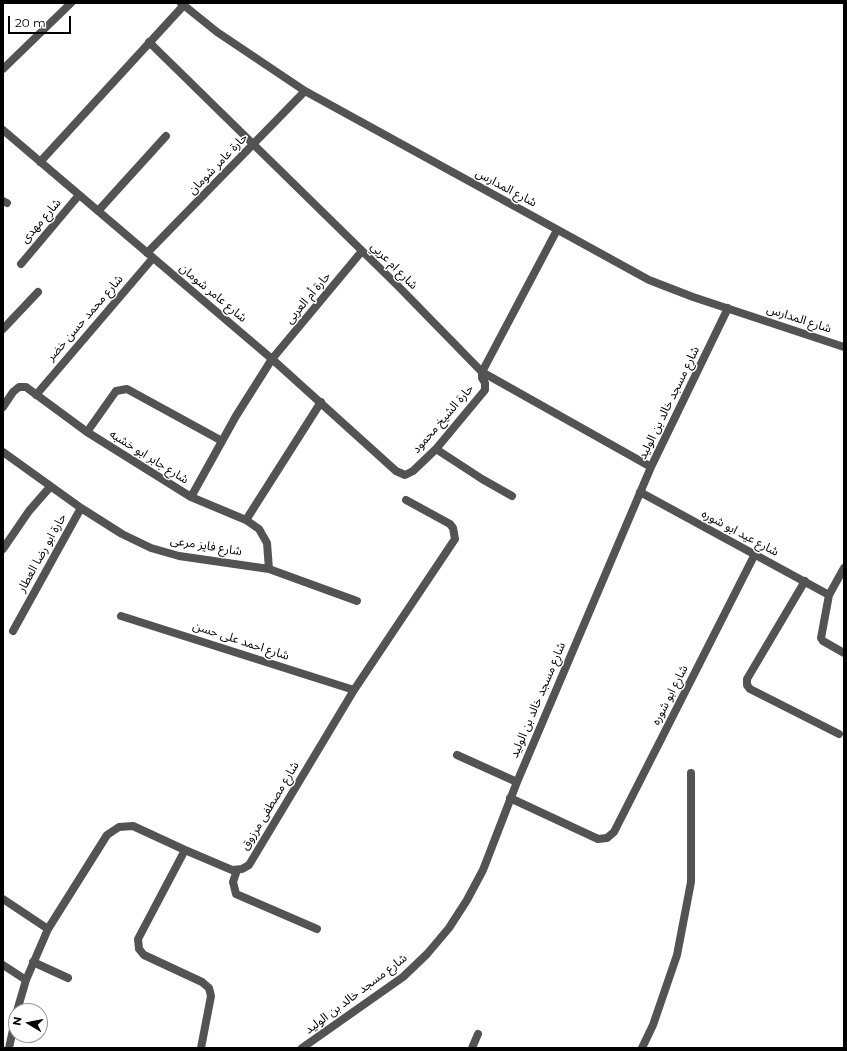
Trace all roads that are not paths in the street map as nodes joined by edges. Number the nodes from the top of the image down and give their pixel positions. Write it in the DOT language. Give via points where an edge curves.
graph roads {
  1 [pos="70,3"];
  2 [pos="182,4"];
  3 [pos="149,42"];
  4 [pos="3,69"];
  5 [pos="305,92"];
  6 [pos="3,130"];
  7 [pos="166,136"];
  8 [pos="253,145"];
  9 [pos="40,162"];
  10 [pos="79,195"];
  11 [pos="98,211"];
  12 [pos="557,230"];
  13 [pos="362,251"];
  14 [pos="150,255"];
  15 [pos="21,264"];
  16 [pos="38,292"];
  17 [pos="728,308"];
  18 [pos="3,329"];
  19 [pos="844,347"];
  20 [pos="272,359"];
  21 [pos="482,372"];
  22 [pos="36,395"];
  23 [pos="321,402"];
  24 [pos="3,407"];
  25 [pos="87,432"];
  26 [pos="222,441"];
  27 [pos="436,449"];
  28 [pos="3,452"];
  29 [pos="651,467"];
  30 [pos="405,475"];
  31 [pos="50,488"];
  32 [pos="640,492"];
  33 [pos="512,496"];
  34 [pos="191,497"];
  35 [pos="406,500"];
  36 [pos="81,508"];
  37 [pos="246,520"];
  38 [pos="4,543"];
  39 [pos="755,554"];
  40 [pos="844,568"];
  41 [pos="269,569"];
  42 [pos="805,581"];
  43 [pos="829,595"];
  44 [pos="357,600"];
  45 [pos="120,616"];
  46 [pos="13,630"];
  47 [pos="844,653"];
  48 [pos="354,690"];
  49 [pos="839,734"];
  50 [pos="457,755"];
  51 [pos="691,773"];
  52 [pos="517,782"];
  53 [pos="510,798"];
  54 [pos="184,850"];
  55 [pos="237,870"];
  56 [pos="3,899"];
  57 [pos="317,928"];
  58 [pos="48,930"];
  59 [pos="33,962"];
  60 [pos="3,965"];
  61 [pos="68,978"];
  62 [pos="26,980"];
  63 [pos="19,1003"];
  64 [pos="478,1034"];
  65 [pos="201,1048"];
  66 [pos="302,1048"];
  67 [pos="472,1048"];
  68 [pos="642,1048"];
  1 -- 4 [label="street"];
  2 -- 3 [label="street"];
  2 -- 5 [label="street, شارع المدارس"];
  3 -- 8 [label="street, شارع ام عربي"];
  3 -- 9 [label="street"];
  5 -- 8 [label="street, حارة عامر شومان"];
  5 -- 12 [label="street, شارع المدارس"];
  6 -- 9 [label="street, شارع عامر شومان"];
  7 -- 11 [label="street"];
  8 -- 13 [label="street, شارع ام عربي"];
  8 -- 14 [label="street, حارة عامر شومان"];
  9 -- 10 [label="street, شارع عامر شومان"];
  10 -- 11 [label="street, شارع عامر شومان"];
  10 -- 15 [label="street, شارع مهدى"];
  11 -- 14 [label="street, شارع عامر شومان"];
  12 -- 17 [label="street, شارع المدارس" via="650,280 693,298"];
  12 -- 21 [label="street"];
  13 -- 20 [label="street, حارة أم العربى"];
  13 -- 21 [label="street, شارع ام عربي"];
  14 -- 20 [label="street, شارع عامر شومان"];
  14 -- 22 [label="street, شارع محمد حسن خضر"];
  16 -- 18 [label="street"];
  17 -- 19 [label="street, شارع المدارس"];
  17 -- 29 [label="street, شارع مسجد خالد بن الوليد"];
  20 -- 23 [label="street, شارع عامر شومان"];
  20 -- 26 [label="street, حارة أم العربى"];
  21 -- 27 [label="street, حارة الشيخ محمود" via="485,390"];
  21 -- 29 [label="street, شارع ام عربي"];
  22 -- 24 [label="street, شارع جابر ابو خشبه" via="26,387 19,387"];
  22 -- 25 [label="street, شارع جابر ابو خشبه"];
  23 -- 30 [label="street, شارع عامر شومان" via="396,471"];
  23 -- 37 [label="street"];
  25 -- 26 [label="street" via="116,391 127,389"];
  25 -- 34 [label="street, شارع جابر ابو خشبه"];
  26 -- 34 [label="street, حارة أم العربى"];
  27 -- 30 [label="street, حارة الشيخ محمود" via="413,471"];
  27 -- 33 [label="street"];
  28 -- 31 [label="street, شارع فايز مرعى"];
  29 -- 32 [label="street, شارع مسجد خالد بن الوليد"];
  31 -- 36 [label="street, شارع فايز مرعى"];
  31 -- 38 [label="street"];
  32 -- 39 [label="street, شارع عيد ابو شوره"];
  32 -- 52 [label="street, شارع مسجد خالد بن الوليد"];
  34 -- 37 [label="street, شارع جابر ابو خشبه"];
  35 -- 48 [label="street, شارع مصطفى مرزوق" via="450,524 454,539"];
  36 -- 41 [label="street, شارع فايز مرعى" via="150,548 179,556"];
  36 -- 46 [label="street, حارة ابو رضا العطار"];
  37 -- 41 [label="street, شارع جابر ابو خشبه" via="259,529 267,543"];
  39 -- 42 [label="street, شارع عيد ابو شوره"];
  39 -- 53 [label="street, شارع ابو شوره" via="614,832 607,838 598,839"];
  40 -- 43 [label="street"];
  41 -- 44 [label="street, شارع فايز مرعى"];
  42 -- 43 [label="street, شارع عيد ابو شوره"];
  42 -- 49 [label="street" via="747,679 747,685 750,689"];
  43 -- 47 [label="street" via="821,633 823,641"];
  45 -- 48 [label="street, شارع احمد على حسن"];
  48 -- 55 [label="street, شارع مصطفى مرزوق" via="249,865"];
  50 -- 52 [label="street"];
  51 -- 68 [label="street" via="691,882 677,955 653,1025"];
  52 -- 53 [label="street, شارع مسجد خالد بن الوليد"];
  53 -- 66 [label="street, شارع مسجد خالد بن الوليد" via="482,870 449,928 403,977"];
  54 -- 55 [label="street"];
  54 -- 58 [label="street" via="133,826 119,827 107,835"];
  54 -- 65 [label="street" via="138,939 139,949 144,955 202,982 209,988 211,996"];
  55 -- 57 [label="street" via="233,882 236,894"];
  56 -- 58 [label="street"];
  58 -- 59 [label="street"];
  59 -- 61 [label="street"];
  59 -- 62 [label="street"];
  60 -- 62 [label="street"];
  62 -- 63 [label="street"];
  64 -- 67 [label="street"];
}
